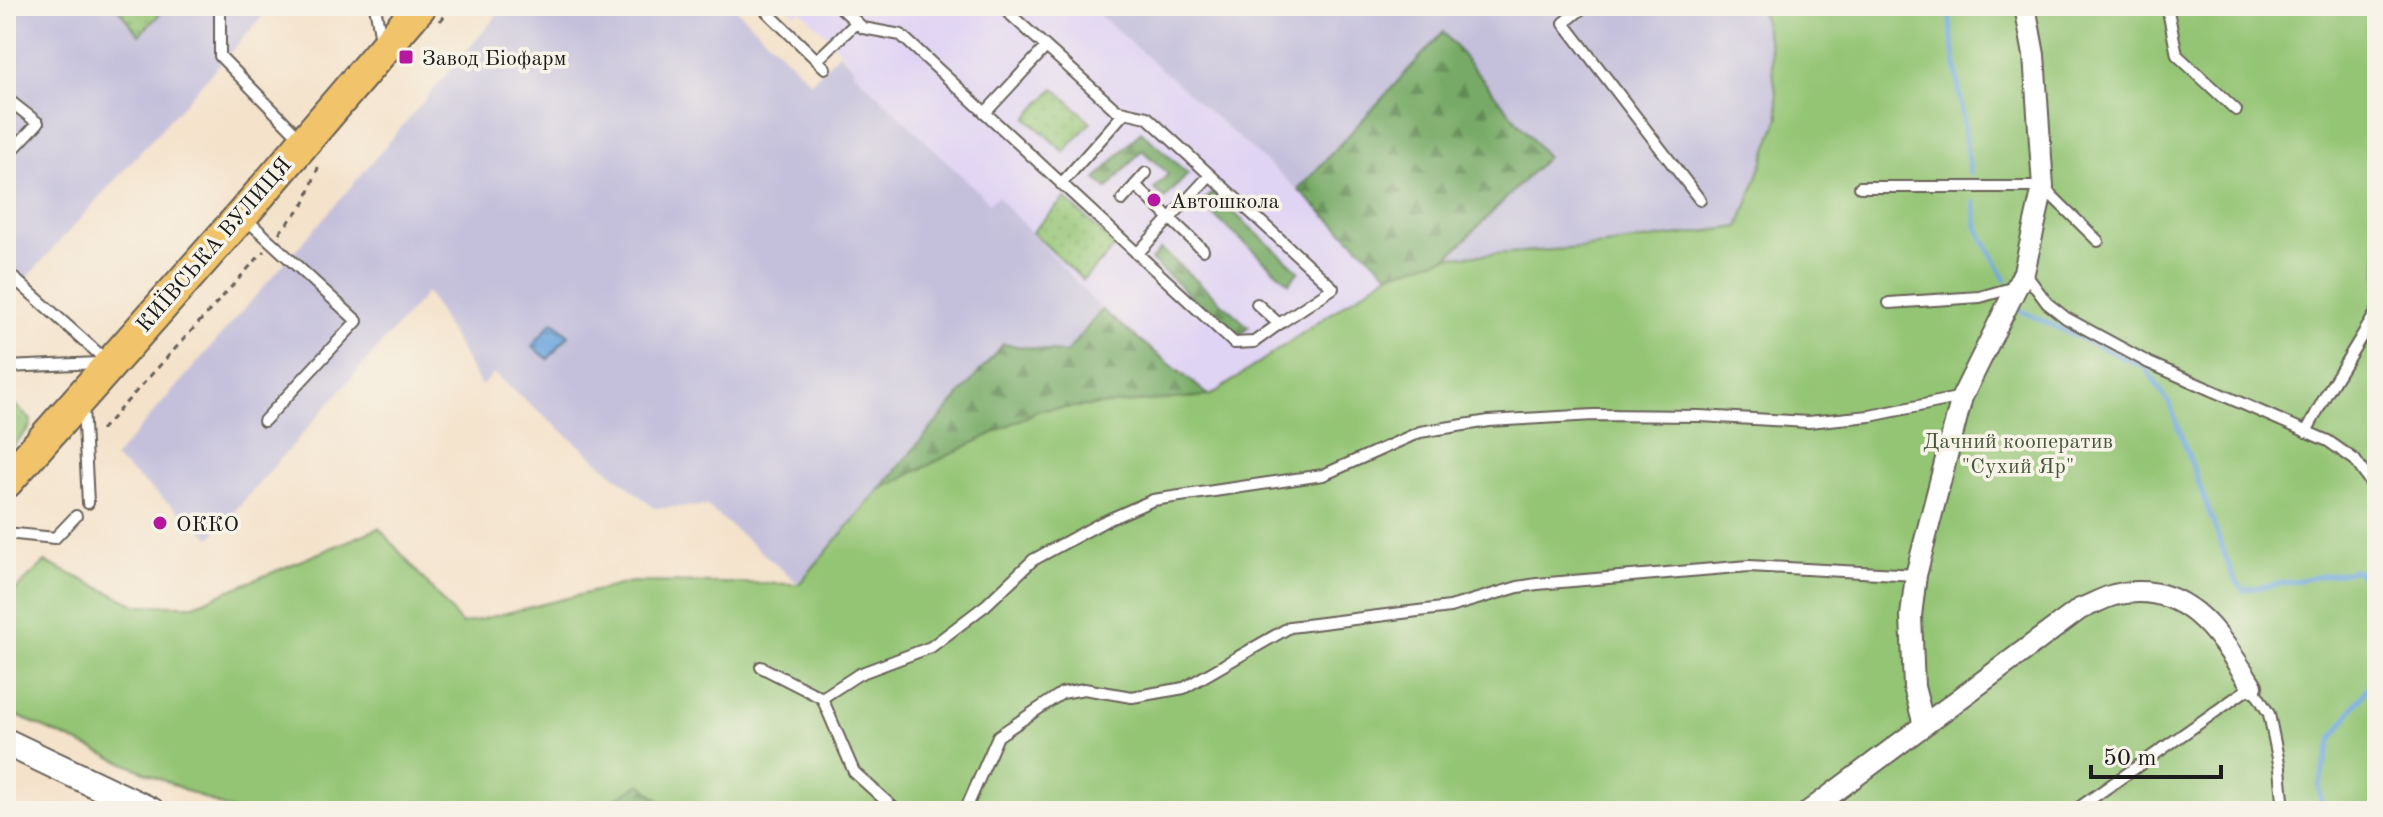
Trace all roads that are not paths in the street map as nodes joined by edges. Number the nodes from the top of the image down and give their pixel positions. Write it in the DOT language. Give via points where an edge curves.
graph roads {
  1 [pos="220,6"];
  2 [pos="375,6"];
  3 [pos="761,6"];
  4 [pos="839,6"];
  5 [pos="1001,6"];
  6 [pos="1585,6"];
  7 [pos="2025,6"];
  8 [pos="2167,6"];
  9 [pos="427,17"];
  10 [pos="857,22"];
  11 [pos="1046,47"];
  12 [pos="383,50"];
  13 [pos="6,98"];
  14 [pos="2236,110"];
  15 [pos="1125,112"];
  16 [pos="985,113"];
  17 [pos="310,154"];
  18 [pos="6,157"];
  19 [pos="1146,173"];
  20 [pos="1210,175"];
  21 [pos="1061,184"];
  22 [pos="1135,185"];
  23 [pos="1860,187"];
  24 [pos="2043,187"];
  25 [pos="1122,200"];
  26 [pos="1700,200"];
  27 [pos="242,215"];
  28 [pos="1170,219"];
  29 [pos="2098,241"];
  30 [pos="1203,250"];
  31 [pos="1137,254"];
  32 [pos="6,271"];
  33 [pos="2021,279"];
  34 [pos="1889,303"];
  35 [pos="1257,304"];
  36 [pos="2377,311"];
  37 [pos="1279,324"];
  38 [pos="109,363"];
  39 [pos="6,367"];
  40 [pos="83,394"];
  41 [pos="1962,397"];
  42 [pos="264,421"];
  43 [pos="2306,432"];
  44 [pos="6,482"];
  45 [pos="2377,492"];
  46 [pos="88,503"];
  47 [pos="76,516"];
  48 [pos="6,533"];
  49 [pos="1916,575"];
  50 [pos="761,667"];
  51 [pos="2252,686"];
  52 [pos="822,698"];
  53 [pos="1924,725"];
  54 [pos="6,742"];
  55 [pos="151,811"];
  56 [pos="897,811"];
  57 [pos="965,811"];
  58 [pos="1809,811"];
  59 [pos="2074,811"];
  60 [pos="2284,811"];
  1 -- 17 [label="lane" via="220,56"];
  2 -- 12 [label="lane"];
  3 -- 10 [label="lane" via="821,64"];
  4 -- 10 [label="lane"];
  5 -- 11 [label="lane"];
  6 -- 26 [label="lane" via="1564,23"];
  7 -- 24 [label="street" via="2034,55"];
  8 -- 14 [label="lane" via="2177,55"];
  9 -- 12 [label="main road, КИЇВСЬКА ВУЛИЦЯ"];
  10 -- 16 [label="lane" via="863,28 901,35"];
  11 -- 15 [label="lane" via="1116,110"];
  11 -- 16 [label="lane"];
  12 -- 17 [label="main road, КИЇВСЬКА ВУЛИЦЯ"];
  13 -- 18 [label="lane" via="38,123"];
  15 -- 20 [label="lane" via="1147,117"];
  15 -- 21 [label="lane"];
  16 -- 21 [label="lane"];
  17 -- 27 [label="main road, КИЇВСЬКА ВУЛИЦЯ"];
  19 -- 22 [label="lane"];
  20 -- 28 [label="lane"];
  20 -- 37 [label="lane" via="1333,288"];
  21 -- 31 [label="lane"];
  22 -- 25 [label="lane"];
  22 -- 28 [label="lane"];
  23 -- 24 [label="lane"];
  24 -- 29 [label="lane"];
  24 -- 33 [label="street"];
  27 -- 38 [label="main road, КИЇВСЬКА ВУЛИЦЯ"];
  27 -- 42 [label="lane" via="357,321"];
  28 -- 30 [label="lane"];
  28 -- 31 [label="lane"];
  31 -- 37 [label="lane" via="1234,343 1254,342"];
  32 -- 38 [label="lane"];
  33 -- 34 [label="lane" via="1980,297"];
  33 -- 41 [label="street"];
  33 -- 43 [label="lane" via="2066,318 2149,363"];
  35 -- 37 [label="lane"];
  36 -- 43 [label="lane"];
  38 -- 39 [label="lane"];
  38 -- 40 [label="main road, КИЇВСЬКА ВУЛИЦЯ"];
  40 -- 44 [label="main road, КИЇВСЬКА ВУЛИЦЯ"];
  40 -- 46 [label="lane"];
  41 -- 49 [label="street"];
  41 -- 52 [label="lane" via="1870,416 1808,422 1594,415 1489,421 1420,432 1323,475 1153,500 1033,560 931,647 859,674"];
  43 -- 45 [label="lane" via="2355,460"];
  47 -- 48 [label="lane" via="55,538"];
  49 -- 53 [label="street" via="1911,616 1914,687"];
  49 -- 57 [label="lane" via="1749,566 1568,581 1518,587 1450,607 1290,627 1184,688 1132,697 1084,689 1062,693 998,736"];
  50 -- 52 [label="lane"];
  51 -- 53 [label="street" via="2227,646 2191,607 2161,593 2138,592 2080,609"];
  51 -- 59 [label="lane"];
  51 -- 60 [label="lane" via="2269,714"];
  52 -- 56 [label="lane" via="854,772"];
  53 -- 58 [label="street"];
  54 -- 55 [label="street"];
}
